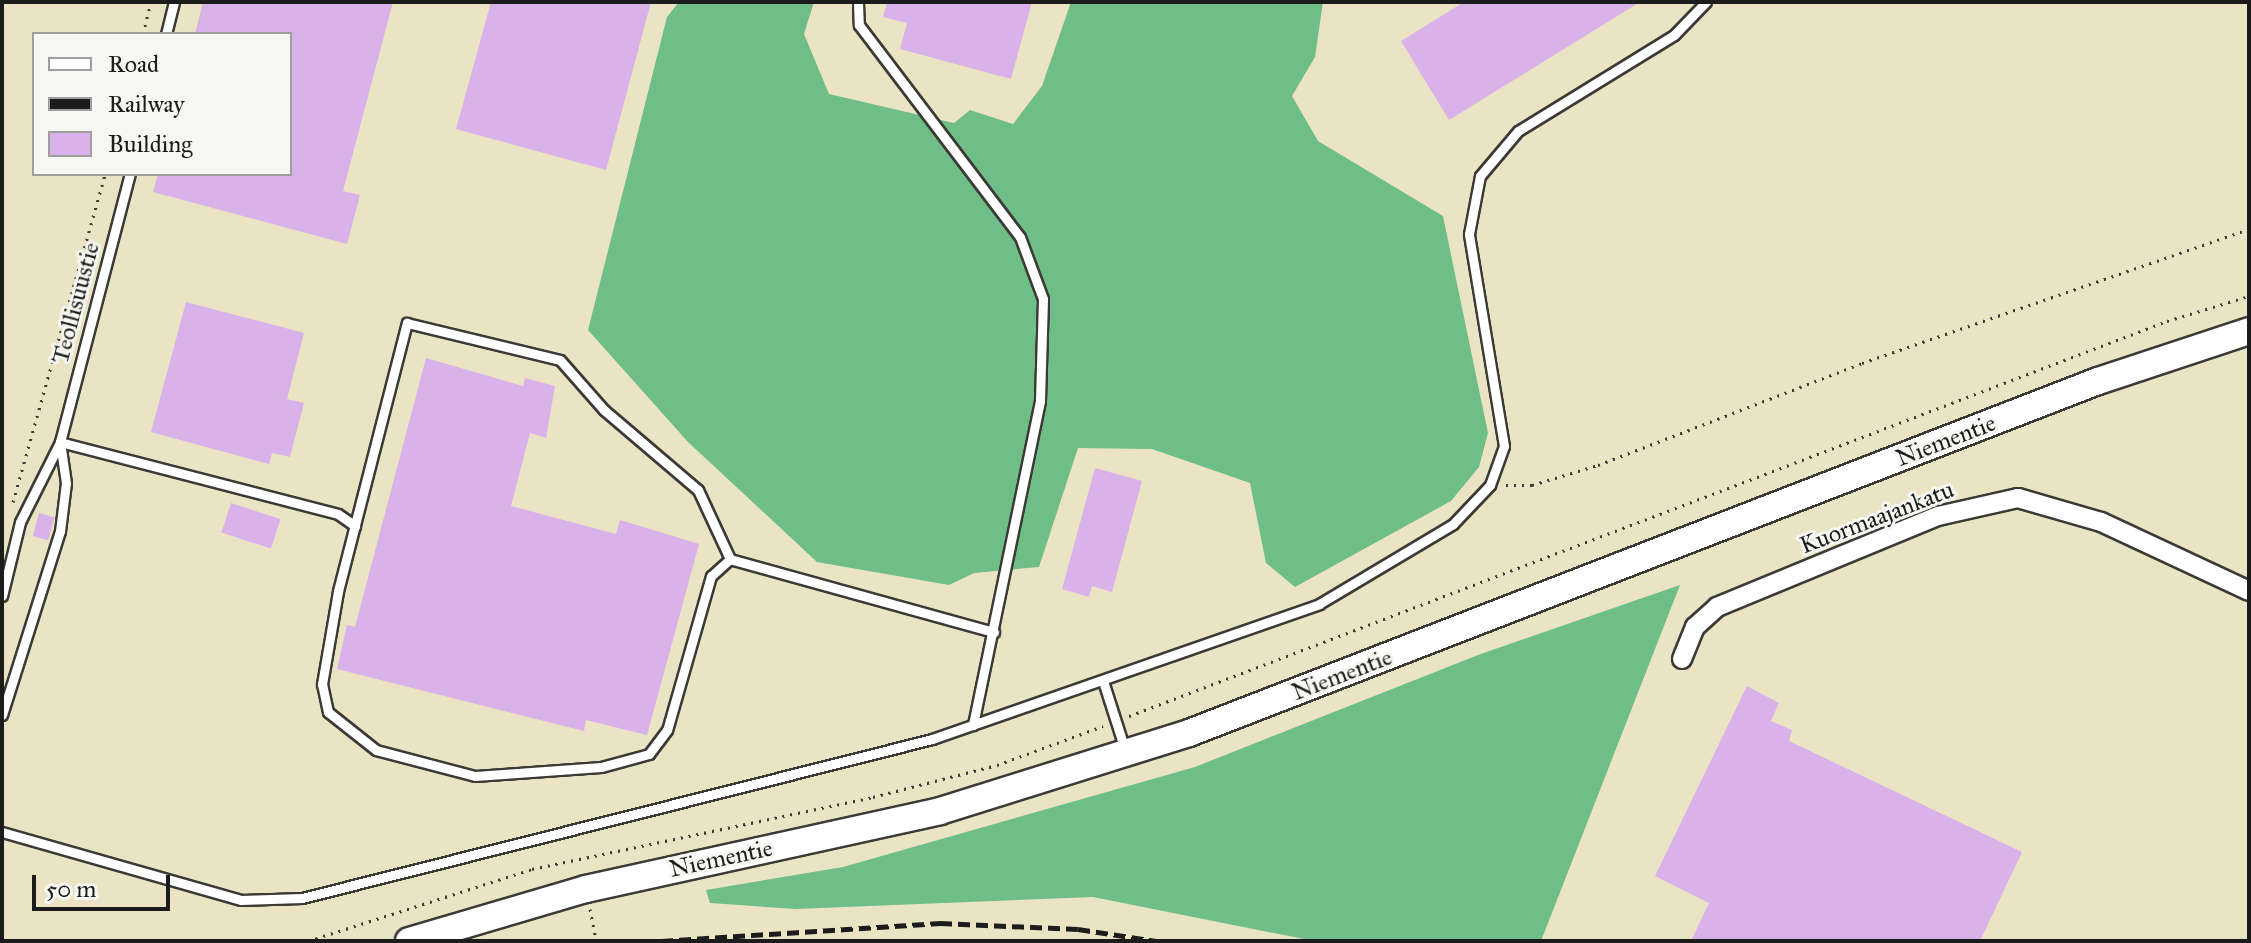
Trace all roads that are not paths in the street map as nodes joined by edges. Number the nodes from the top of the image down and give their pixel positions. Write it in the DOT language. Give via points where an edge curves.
graph roads {
  1 [pos="174,2"];
  2 [pos="858,2"];
  3 [pos="1706,2"];
  4 [pos="166,32"];
  5 [pos="129,176"];
  6 [pos="2249,331"];
  7 [pos="60,442"];
  8 [pos="355,526"];
  9 [pos="730,559"];
  10 [pos="2249,591"];
  11 [pos="2,596"];
  12 [pos="994,632"];
  13 [pos="1682,659"];
  14 [pos="1103,681"];
  15 [pos="2,715"];
  16 [pos="973,725"];
  17 [pos="1126,753"];
  18 [pos="2,832"];
  19 [pos="409,941"];
  1 -- 4 [label="lane"];
  2 -- 12 [label="lane" via="859,25 1020,237 1043,299 1040,401"];
  3 -- 14 [label="lane" via="1674,35 1518,131 1480,176 1469,234 1504,446 1490,485 1453,524 1319,604"];
  5 -- 7 [label="lane, Teollisuustie"];
  6 -- 17 [label="main road, Niementie" via="2098,381"];
  7 -- 8 [label="lane" via="338,514"];
  7 -- 11 [label="lane, Teollisuustie" via="20,522"];
  7 -- 15 [label="lane, Teollisuustie" via="66,483 60,531"];
  8 -- 9 [label="lane" via="407,323 560,360 604,410 698,490"];
  8 -- 9 [label="lane" via="322,684 328,712 376,750 475,776 601,767 649,754 667,730 711,576"];
  9 -- 12 [label="lane"];
  10 -- 13 [label="street, Kuormaajankatu" via="2101,522 2018,498 1938,516 1717,607 1695,627"];
  12 -- 16 [label="lane"];
  14 -- 16 [label="lane"];
  14 -- 17 [label="lane"];
  16 -- 18 [label="lane" via="302,898 241,900"];
  17 -- 19 [label="main road, Niementie" via="940,811 586,889"];
}
